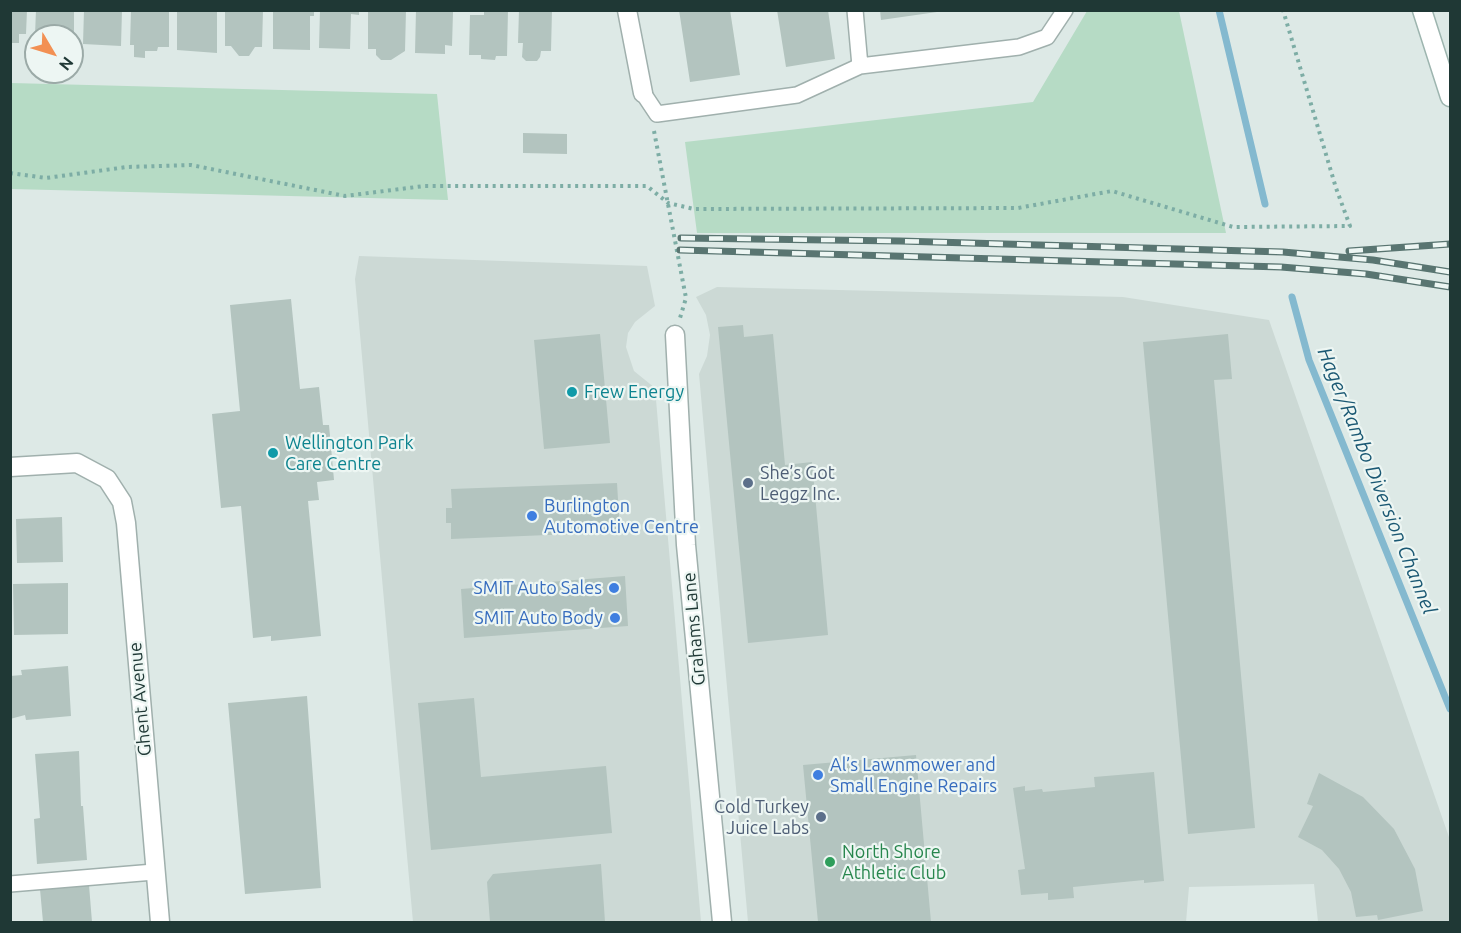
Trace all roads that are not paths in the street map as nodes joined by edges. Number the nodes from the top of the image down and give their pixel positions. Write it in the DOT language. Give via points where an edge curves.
graph roads {
  1 [pos="627,10"];
  2 [pos="855,10"];
  3 [pos="1065,10"];
  4 [pos="1422,10"];
  5 [pos="860,66"];
  6 [pos="643,93"];
  7 [pos="1450,97"];
  8 [pos="675,335"];
  9 [pos="10,467"];
  10 [pos="154,872"];
  11 [pos="10,884"];
  12 [pos="159,922"];
  13 [pos="722,922"];
  1 -- 6 [label="street"];
  2 -- 5 [label="lane"];
  3 -- 5 [label="lane" via="1047,38 1019,47"];
  4 -- 7 [label="street"];
  5 -- 6 [label="lane" via="797,95 657,114"];
  8 -- 13 [label="street, Grahams Lane" via="686,545"];
  9 -- 10 [label="street, Ghent Avenue" via="77,462 107,479 122,502"];
  10 -- 11 [label="lane"];
  10 -- 12 [label="street, Ghent Avenue"];
}
